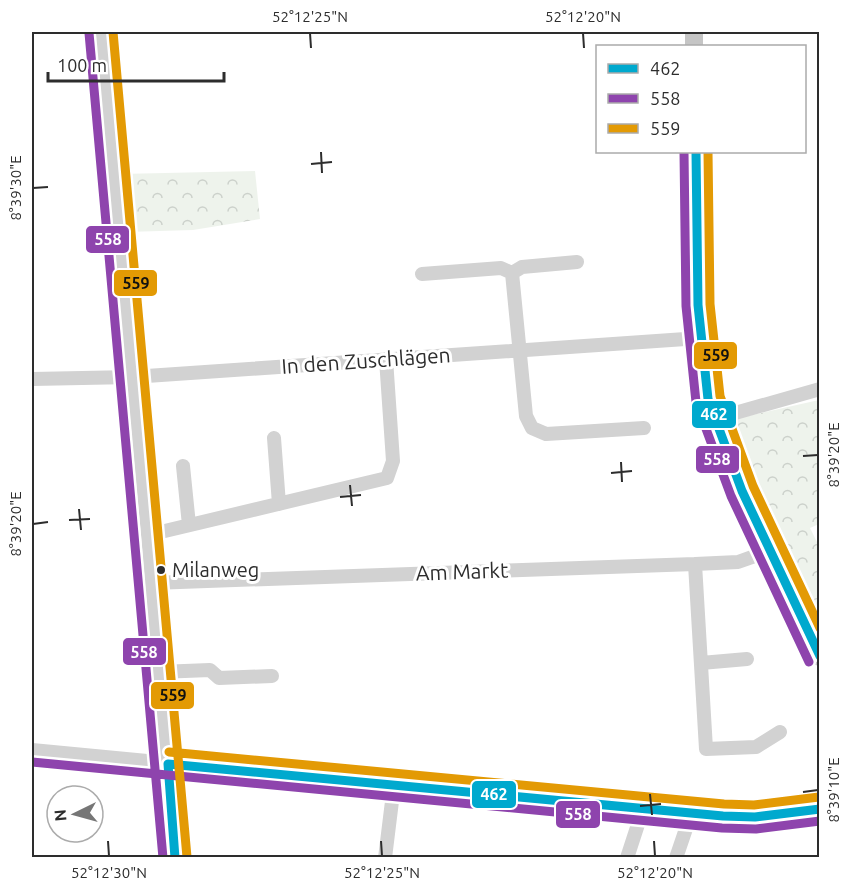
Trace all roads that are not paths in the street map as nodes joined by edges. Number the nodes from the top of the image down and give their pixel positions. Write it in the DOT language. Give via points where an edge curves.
graph roads {
  1 [pos="100,32"];
  2 [pos="696,153"];
  3 [pos="577,262"];
  4 [pos="512,273"];
  5 [pos="422,274"];
  6 [pos="700,338"];
  7 [pos="520,351"];
  8 [pos="386,359"];
  9 [pos="132,377"];
  10 [pos="32,379"];
  11 [pos="819,389"];
  12 [pos="714,419"];
  13 [pos="644,428"];
  14 [pos="274,438"];
  15 [pos="183,466"];
  16 [pos="279,504"];
  17 [pos="189,525"];
  18 [pos="148,535"];
  19 [pos="769,551"];
  20 [pos="695,564"];
  21 [pos="152,583"];
  22 [pos="819,657"];
  23 [pos="747,659"];
  24 [pos="701,663"];
  25 [pos="159,672"];
  26 [pos="272,676"];
  27 [pos="780,732"];
  28 [pos="32,750"];
  29 [pos="168,764"];
  30 [pos="394,785"];
  31 [pos="642,809"];
  32 [pos="819,809"];
  33 [pos="691,814"];
  34 [pos="175,858"];
  35 [pos="385,858"];
  36 [pos="627,858"];
  37 [pos="676,858"];
  1 -- 9 [label="street"];
  2 -- 6 [label="main road"];
  3 -- 4 [label="street" via="522,267"];
  4 -- 5 [label="street" via="501,268"];
  4 -- 7 [label="street"];
  6 -- 7 [label="street, In den Zuschlägen"];
  6 -- 12 [label="main road"];
  7 -- 8 [label="street, In den Zuschlägen"];
  7 -- 13 [label="street" via="526,416 532,428 546,434"];
  8 -- 9 [label="street, In den Zuschlägen"];
  8 -- 16 [label="street" via="393,461 387,478"];
  9 -- 10 [label="street, In den Zuschlägen"];
  9 -- 18 [label="street"];
  11 -- 12 [label="street"];
  12 -- 19 [label="main road"];
  14 -- 16 [label="street"];
  15 -- 17 [label="street"];
  16 -- 17 [label="street"];
  17 -- 18 [label="street"];
  18 -- 21 [label="street"];
  19 -- 20 [label="street, Am Markt" via="738,562"];
  19 -- 22 [label="main road"];
  20 -- 21 [label="street, Am Markt"];
  20 -- 24 [label="street"];
  21 -- 25 [label="street"];
  23 -- 24 [label="street"];
  24 -- 27 [label="street" via="706,749 756,747"];
  25 -- 26 [label="street" via="210,670 219,678"];
  25 -- 29 [label="street"];
  28 -- 29 [label="street"];
  29 -- 30 [label="street"];
  29 -- 34 [label="street"];
  30 -- 31 [label="street"];
  30 -- 35 [label="street"];
  31 -- 33 [label="street"];
  31 -- 36 [label="street"];
  32 -- 33 [label="street" via="755,817"];
  33 -- 37 [label="street"];
}
